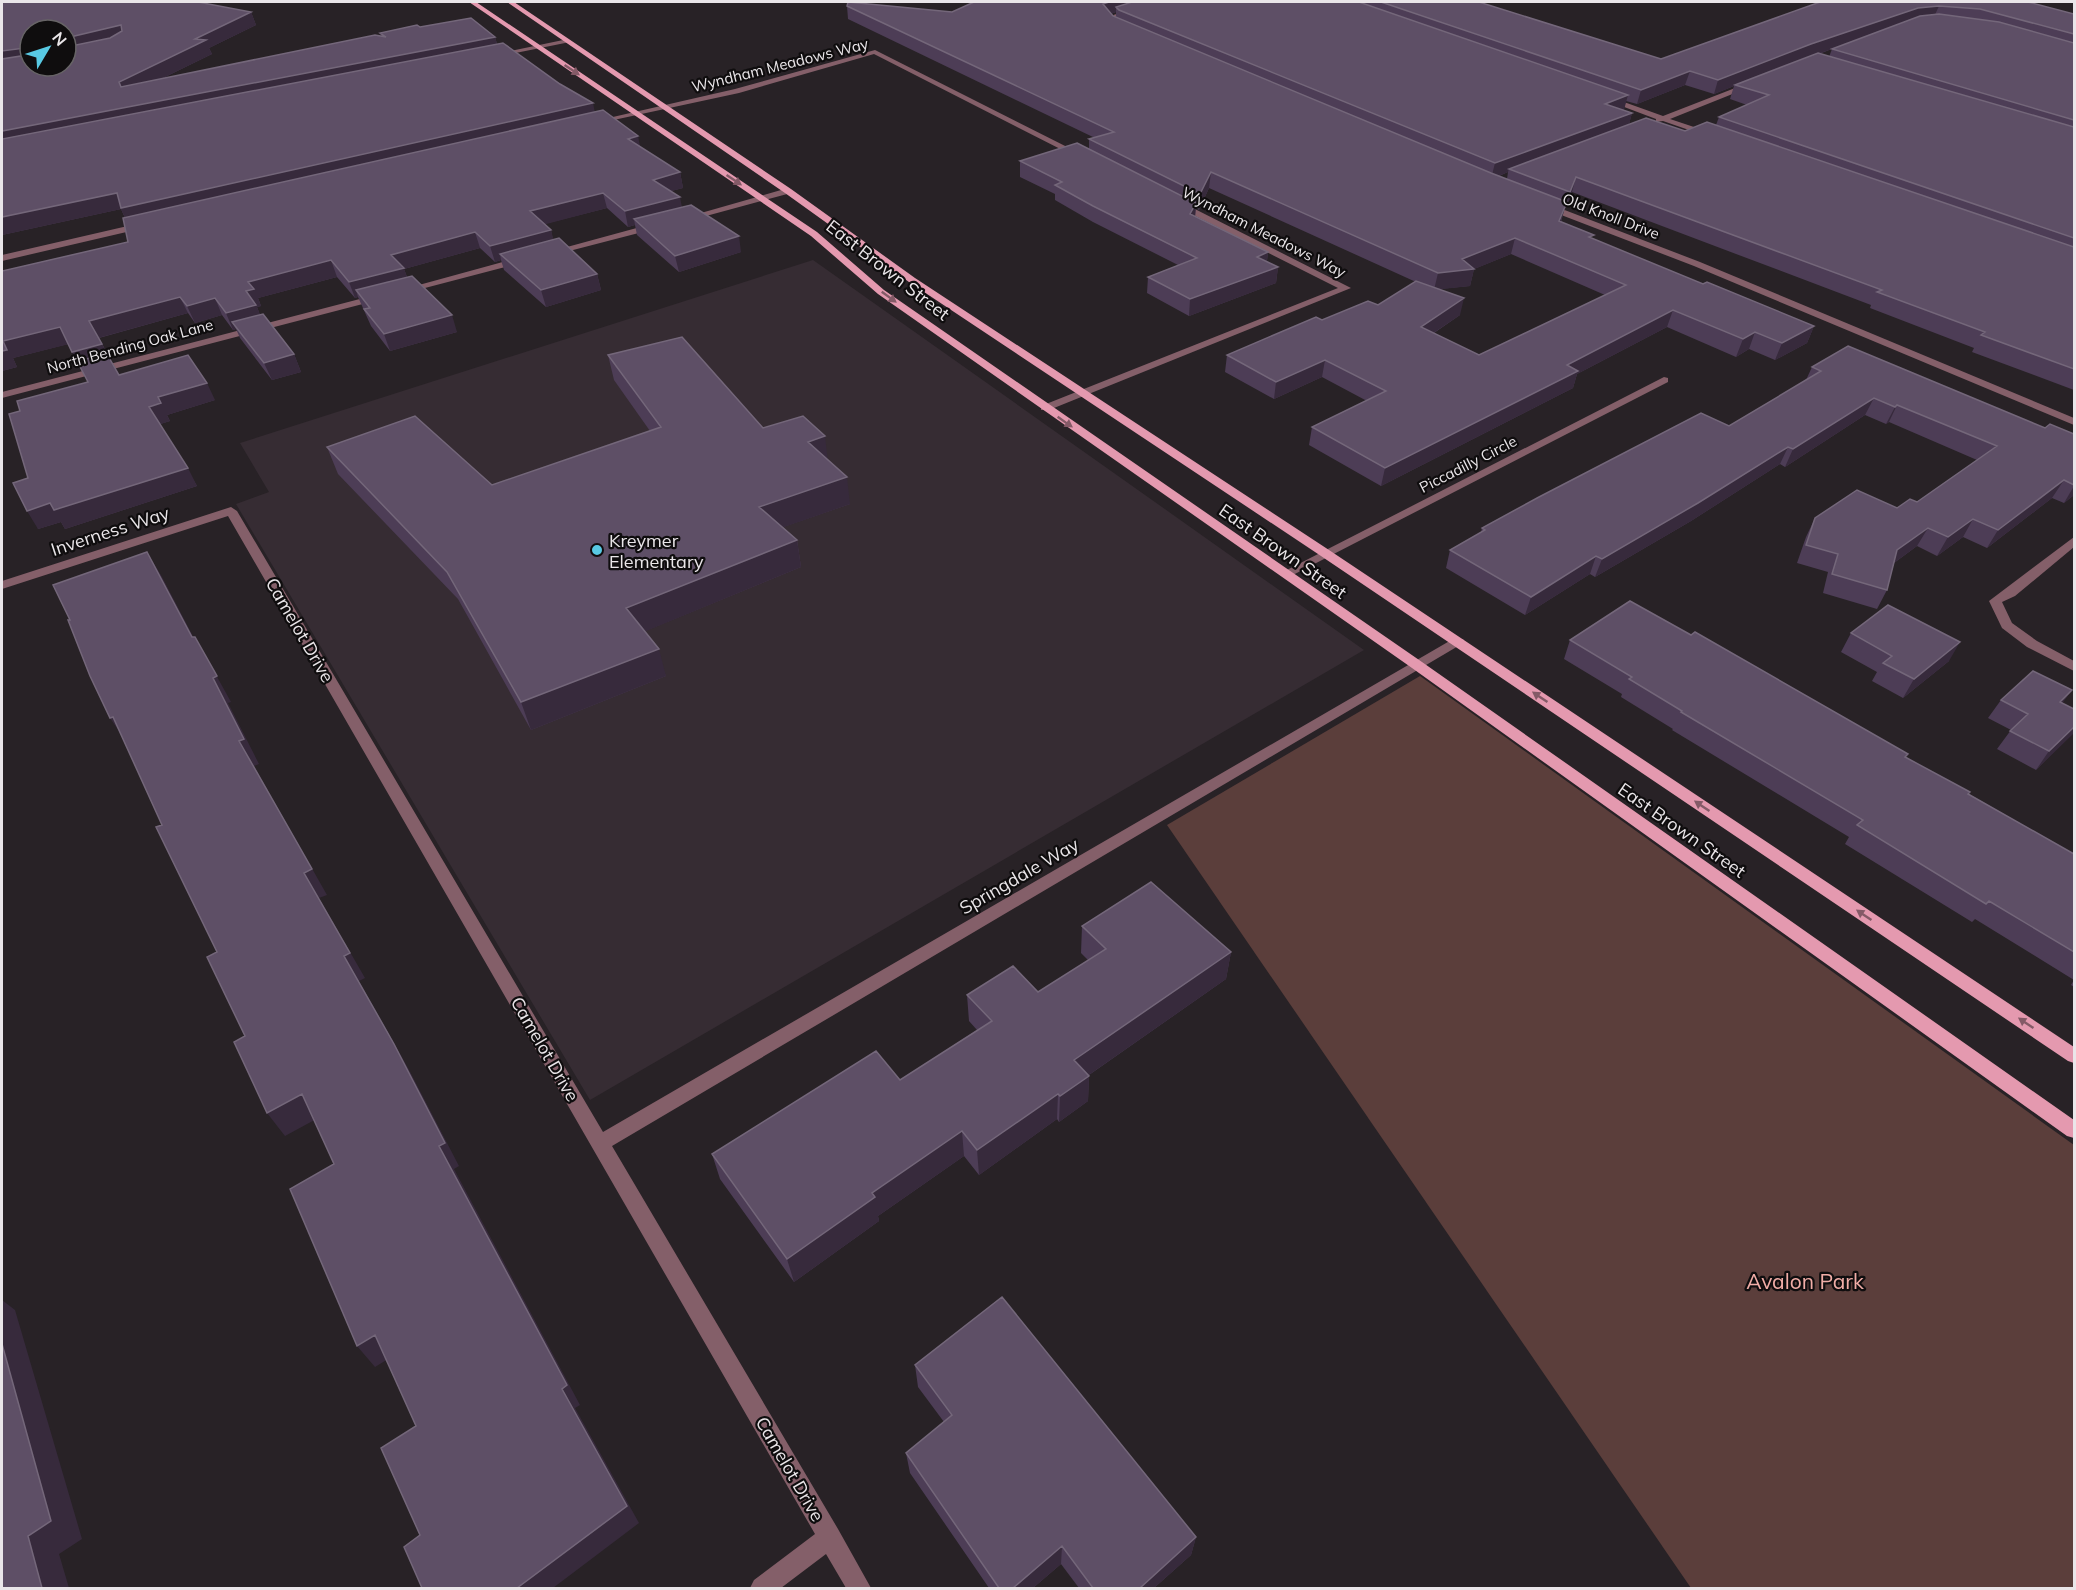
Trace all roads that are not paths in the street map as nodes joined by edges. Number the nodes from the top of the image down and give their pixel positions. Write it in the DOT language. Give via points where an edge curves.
graph roads {
  1 [pos="472,2"];
  2 [pos="510,2"];
  3 [pos="1159,2"];
  4 [pos="1126,31"];
  5 [pos="568,41"];
  6 [pos="538,47"];
  7 [pos="489,56"];
  8 [pos="1759,82"];
  9 [pos="1600,96"];
  10 [pos="664,107"];
  11 [pos="635,113"];
  12 [pos="1663,118"];
  13 [pos="1652,123"];
  14 [pos="586,124"];
  15 [pos="1718,138"];
  16 [pos="1087,158"];
  17 [pos="788,191"];
  18 [pos="761,199"];
  19 [pos="1170,200"];
  20 [pos="1534,201"];
  21 [pos="675,221"];
  22 [pos="155,222"];
  23 [pos="664,224"];
  24 [pos="2,258"];
  25 [pos="1664,380"];
  26 [pos="1083,393"];
  27 [pos="2,395"];
  28 [pos="1046,408"];
  29 [pos="2074,422"];
  30 [pos="231,511"];
  31 [pos="2074,541"];
  32 [pos="1325,554"];
  33 [pos="1286,574"];
  34 [pos="2,585"];
  35 [pos="1458,642"];
  36 [pos="1417,665"];
  37 [pos="2074,667"];
  38 [pos="2074,1056"];
  39 [pos="2074,1130"];
  40 [pos="600,1143"];
  41 [pos="830,1538"];
  42 [pos="762,1588"];
  43 [pos="859,1588"];
  1 -- 6 [label="main road, East Brown Street"];
  2 -- 5 [label="main road, East Brown Street"];
  3 -- 4 [label="street" via="1107,18"];
  5 -- 6 [label="street"];
  5 -- 10 [label="main road, East Brown Street"];
  6 -- 7 [label="street"];
  6 -- 11 [label="main road, East Brown Street, one-way"];
  8 -- 12 [label="street"];
  9 -- 12 [label="street"];
  10 -- 11 [label="street, Wyndham Meadows Way"];
  10 -- 16 [label="street, Wyndham Meadows Way" via="875,52"];
  10 -- 17 [label="main road, East Brown Street"];
  11 -- 14 [label="street, Wyndham Meadows Way"];
  11 -- 18 [label="main road, East Brown Street, one-way"];
  12 -- 13 [label="street"];
  12 -- 15 [label="street"];
  17 -- 18 [label="street"];
  17 -- 26 [label="main road, East Brown Street" via="912,280"];
  18 -- 21 [label="street"];
  18 -- 28 [label="main road, East Brown Street, one-way" via="814,234 881,292"];
  19 -- 26 [label="street, Wyndham Meadows Way" via="1346,288"];
  20 -- 29 [label="street, Old Knoll Drive" via="1697,264"];
  22 -- 24 [label="street"];
  23 -- 27 [label="street, North Bending Oak Lane"];
  25 -- 32 [label="street, Piccadilly Circle"];
  26 -- 28 [label="street, Wyndham Meadows Way"];
  26 -- 32 [label="main road, East Brown Street"];
  28 -- 33 [label="main road, East Brown Street, one-way"];
  30 -- 34 [label="street, Inverness Way"];
  30 -- 40 [label="street, Camelot Drive"];
  31 -- 37 [label="street" via="1995,601 2007,625"];
  32 -- 33 [label="street, Piccadilly Circle"];
  32 -- 35 [label="main road, East Brown Street"];
  33 -- 36 [label="main road, East Brown Street"];
  35 -- 36 [label="street, Springdale Way"];
  38 -- 35 [label="main road, East Brown Street, one-way"];
  36 -- 39 [label="main road, East Brown Street"];
  36 -- 40 [label="street, Springdale Way"];
  40 -- 41 [label="street, Camelot Drive"];
  41 -- 42 [label="street"];
  41 -- 43 [label="street, Camelot Drive"];
}
